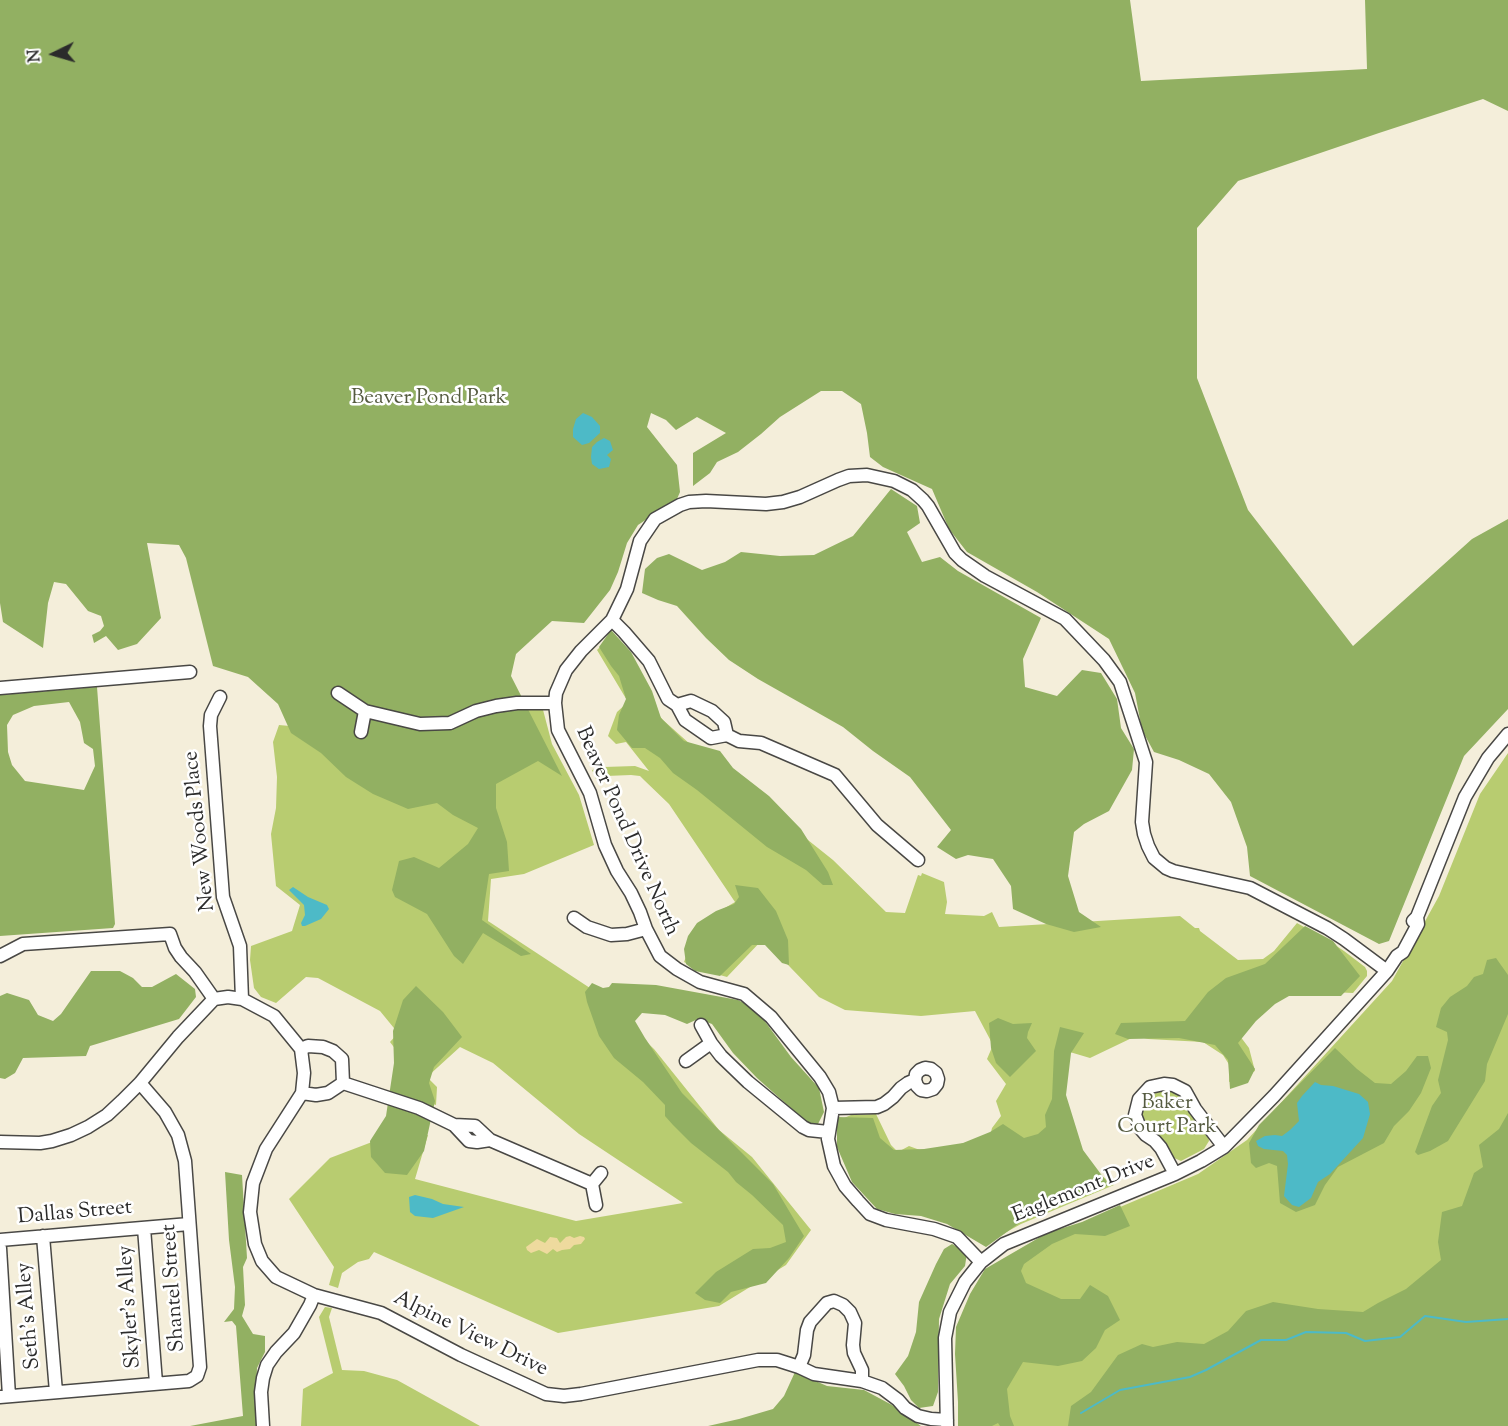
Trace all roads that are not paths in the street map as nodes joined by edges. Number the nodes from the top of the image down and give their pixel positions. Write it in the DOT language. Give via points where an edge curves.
graph roads {
  1 [pos="612,620"];
  2 [pos="190,672"];
  3 [pos="0,688"];
  4 [pos="338,693"];
  5 [pos="220,697"];
  6 [pos="555,703"];
  7 [pos="677,705"];
  8 [pos="365,711"];
  9 [pos="361,732"];
  10 [pos="1508,734"];
  11 [pos="727,735"];
  12 [pos="918,860"];
  13 [pos="574,918"];
  14 [pos="646,929"];
  15 [pos="0,956"];
  16 [pos="1387,971"];
  17 [pos="214,999"];
  18 [pos="242,999"];
  19 [pos="701,1025"];
  20 [pos="711,1043"];
  21 [pos="302,1049"];
  22 [pos="686,1061"];
  23 [pos="915,1080"];
  24 [pos="140,1083"];
  25 [pos="343,1083"];
  26 [pos="302,1093"];
  27 [pos="833,1108"];
  28 [pos="828,1132"];
  29 [pos="0,1142"];
  30 [pos="1224,1147"];
  31 [pos="601,1173"];
  32 [pos="1175,1174"];
  33 [pos="592,1184"];
  34 [pos="596,1205"];
  35 [pos="189,1224"];
  36 [pos="144,1228"];
  37 [pos="44,1236"];
  38 [pos="0,1240"];
  39 [pos="0,1248"];
  40 [pos="981,1262"];
  41 [pos="314,1295"];
  42 [pos="799,1367"];
  43 [pos="862,1381"];
  44 [pos="156,1383"];
  45 [pos="56,1392"];
  46 [pos="5,1397"];
  47 [pos="947,1423"];
  48 [pos="263,1426"];
  1 -- 6 [label="street, Beaver Pond Drive North" via="566,670"];
  1 -- 7 [label="street" via="649,661 668,699"];
  1 -- 16 [label="street, Beaver Pond Drive North" via="627,589 640,541 655,519 680,505 706,501 766,504 800,497 849,476 894,481 923,500 962,560 1065,619 1120,682 1146,762 1142,822 1154,858 1173,871 1250,888 1327,928"];
  2 -- 3 [label="street"];
  4 -- 8 [label="street"];
  5 -- 18 [label="street, New Woods Place" via="210,726 223,897 240,946"];
  6 -- 8 [label="street" via="496,706 450,723 420,724"];
  6 -- 14 [label="street, Beaver Pond Drive North" via="558,730 590,793 605,845"];
  7 -- 11 [label="street" via="685,720 711,738"];
  7 -- 11 [label="street" via="692,701 712,711 724,722"];
  8 -- 9 [label="street"];
  10 -- 16 [label="street, Eaglemont Drive" via="1465,797 1418,924"];
  11 -- 12 [label="street" via="738,741 761,743 835,775 877,825"];
  13 -- 14 [label="street" via="611,935"];
  14 -- 27 [label="street, Beaver Pond Drive North" via="660,956 677,969 700,982 744,994 771,1017 820,1077"];
  15 -- 17 [label="street" via="23,944 170,934 181,957"];
  16 -- 30 [label="street, Eaglemont Drive"];
  17 -- 18 [label="street"];
  17 -- 24 [label="street"];
  18 -- 21 [label="street" via="274,1016"];
  19 -- 20 [label="street"];
  20 -- 22 [label="street"];
  20 -- 28 [label="street" via="748,1082 803,1127"];
  21 -- 25 [label="street" via="323,1047 333,1051 342,1059"];
  21 -- 26 [label="street"];
  23 -- 27 [label="street" via="877,1107"];
  24 -- 29 [label="street" via="107,1115 71,1136 40,1143"];
  24 -- 35 [label="street, Shantel Street" via="165,1112 178,1135 185,1161"];
  25 -- 26 [label="street" via="328,1093"];
  25 -- 33 [label="street" via="419,1108 454,1125 475,1126 490,1140"];
  26 -- 41 [label="street, Alpine View Drive" via="266,1149 253,1184 250,1212 262,1261 276,1277"];
  27 -- 28 [label="street"];
  28 -- 40 [label="street" via="834,1166 844,1186 870,1214 957,1237"];
  30 -- 32 [label="street, Eaglemont Drive"];
  30 -- 32 [label="street" via="1185,1091 1173,1085 1150,1087 1139,1099 1135,1115 1140,1128 1161,1148"];
  31 -- 33 [label="street"];
  32 -- 40 [label="street, Eaglemont Drive" via="1004,1244"];
  33 -- 34 [label="street"];
  35 -- 36 [label="street, Dallas Street"];
  35 -- 44 [label="street, Shantel Street" via="200,1367 197,1376 189,1381"];
  36 -- 37 [label="street, Dallas Street"];
  36 -- 44 [label="street, Skyler's Alley"];
  37 -- 38 [label="street, Dallas Street"];
  37 -- 45 [label="street, Seth's Alley"];
  39 -- 46 [label="street"];
  40 -- 47 [label="street, Eaglemont Drive" via="965,1282 950,1312 945,1338"];
  41 -- 42 [label="street, Alpine View Drive" via="381,1312 546,1394 581,1394 758,1360 777,1360"];
  41 -- 48 [label="street" via="294,1333 267,1365 261,1392"];
  42 -- 43 [label="street, Alpine View Drive" via="814,1374"];
  42 -- 43 [label="street" via="810,1322 823,1306 834,1301 850,1312 855,1323 853,1345"];
  43 -- 47 [label="street, Alpine View Drive" via="882,1389 918,1416"];
  44 -- 45 [label="street, Shantel Street"];
  45 -- 46 [label="street, Shantel Street"];
}
